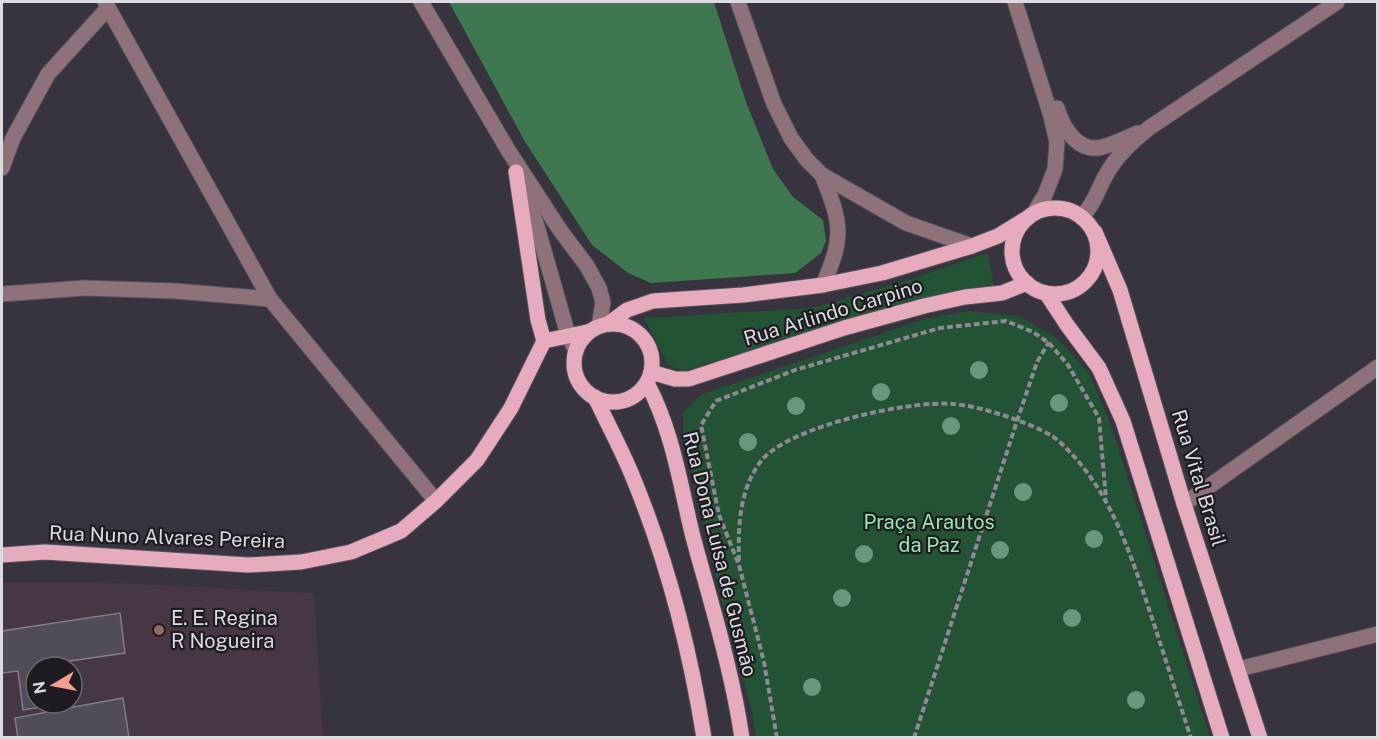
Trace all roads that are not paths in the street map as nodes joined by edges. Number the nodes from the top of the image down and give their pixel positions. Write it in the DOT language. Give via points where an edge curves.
graph roads {
  1 [pos="421,2"];
  2 [pos="738,2"];
  3 [pos="1015,2"];
  4 [pos="1337,2"];
  5 [pos="107,5"];
  6 [pos="1023,28"];
  7 [pos="1149,128"];
  8 [pos="508,150"];
  9 [pos="2,168"];
  10 [pos="516,172"];
  11 [pos="822,175"];
  12 [pos="1029,216"];
  13 [pos="1082,216"];
  14 [pos="1095,232"];
  15 [pos="972,246"];
  16 [pos="1027,283"];
  17 [pos="823,285"];
  18 [pos="1046,293"];
  19 [pos="2,294"];
  20 [pos="270,299"];
  21 [pos="598,328"];
  22 [pos="568,335"];
  23 [pos="544,341"];
  24 [pos="576,351"];
  25 [pos="1377,367"];
  26 [pos="649,378"];
  27 [pos="595,397"];
  28 [pos="436,501"];
  29 [pos="1184,504"];
  30 [pos="2,555"];
  31 [pos="1377,634"];
  32 [pos="1239,669"];
  33 [pos="704,738"];
  34 [pos="742,738"];
  35 [pos="1222,738"];
  36 [pos="1260,738"];
  1 -- 8 [label="street"];
  2 -- 11 [label="street" via="774,104 791,138"];
  3 -- 6 [label="street"];
  4 -- 7 [label="street"];
  5 -- 9 [label="street" via="48,74 13,138"];
  5 -- 20 [label="street"];
  6 -- 7 [label="street" via="1045,62 1066,130 1081,144 1095,148"];
  6 -- 12 [label="street" via="1057,142 1055,169 1046,195"];
  7 -- 13 [label="street" via="1117,158 1090,209"];
  8 -- 10 [label="street"];
  8 -- 21 [label="street" via="599,288 603,302"];
  10 -- 22 [label="street" via="536,224"];
  10 -- 23 [label="main road"];
  11 -- 15 [label="street" via="906,223"];
  11 -- 17 [label="street" via="839,232 835,256"];
  12 -- 13 [label="main road" via="1058,207"];
  12 -- 15 [label="main road, Rua Arlindo Carpino" via="998,236"];
  12 -- 16 [label="main road" via="1017,230 1012,252 1019,275"];
  13 -- 14 [label="main road"];
  14 -- 18 [label="main road" via="1098,259 1085,283 1060,294"];
  14 -- 29 [label="main road, Rua Vital Brasil" via="1120,290"];
  15 -- 17 [label="main road, Rua Arlindo Carpino" via="882,273"];
  16 -- 18 [label="main road"];
  16 -- 26 [label="main road, Rua Arlindo Carpino" via="1002,293 944,301 855,325 689,379"];
  17 -- 21 [label="main road" via="653,301 627,310"];
  18 -- 35 [label="main road" via="1099,368 1123,421"];
  19 -- 20 [label="street" via="84,288"];
  20 -- 28 [label="street"];
  21 -- 22 [label="main road"];
  21 -- 24 [label="main road"];
  21 -- 26 [label="main road" via="627,326 642,336 652,359"];
  22 -- 23 [label="main road"];
  22 -- 24 [label="street"];
  23 -- 28 [label="main road, Rua Nuno Alvares Pereira" via="511,408 477,460"];
  24 -- 27 [label="main road" via="576,376"];
  25 -- 29 [label="street"];
  26 -- 27 [label="main road" via="637,394 624,401 609,402"];
  26 -- 34 [label="main road, Rua Dona Luísa de Gusmão" via="669,433"];
  27 -- 33 [label="main road" via="634,480 668,576"];
  28 -- 30 [label="main road, Rua Nuno Alvares Pereira" via="401,531 351,552 301,562 248,565 45,552"];
  29 -- 32 [label="main road, Rua Vital Brasil"];
  31 -- 32 [label="street"];
  32 -- 36 [label="main road, Rua Vital Brasil"];
}
